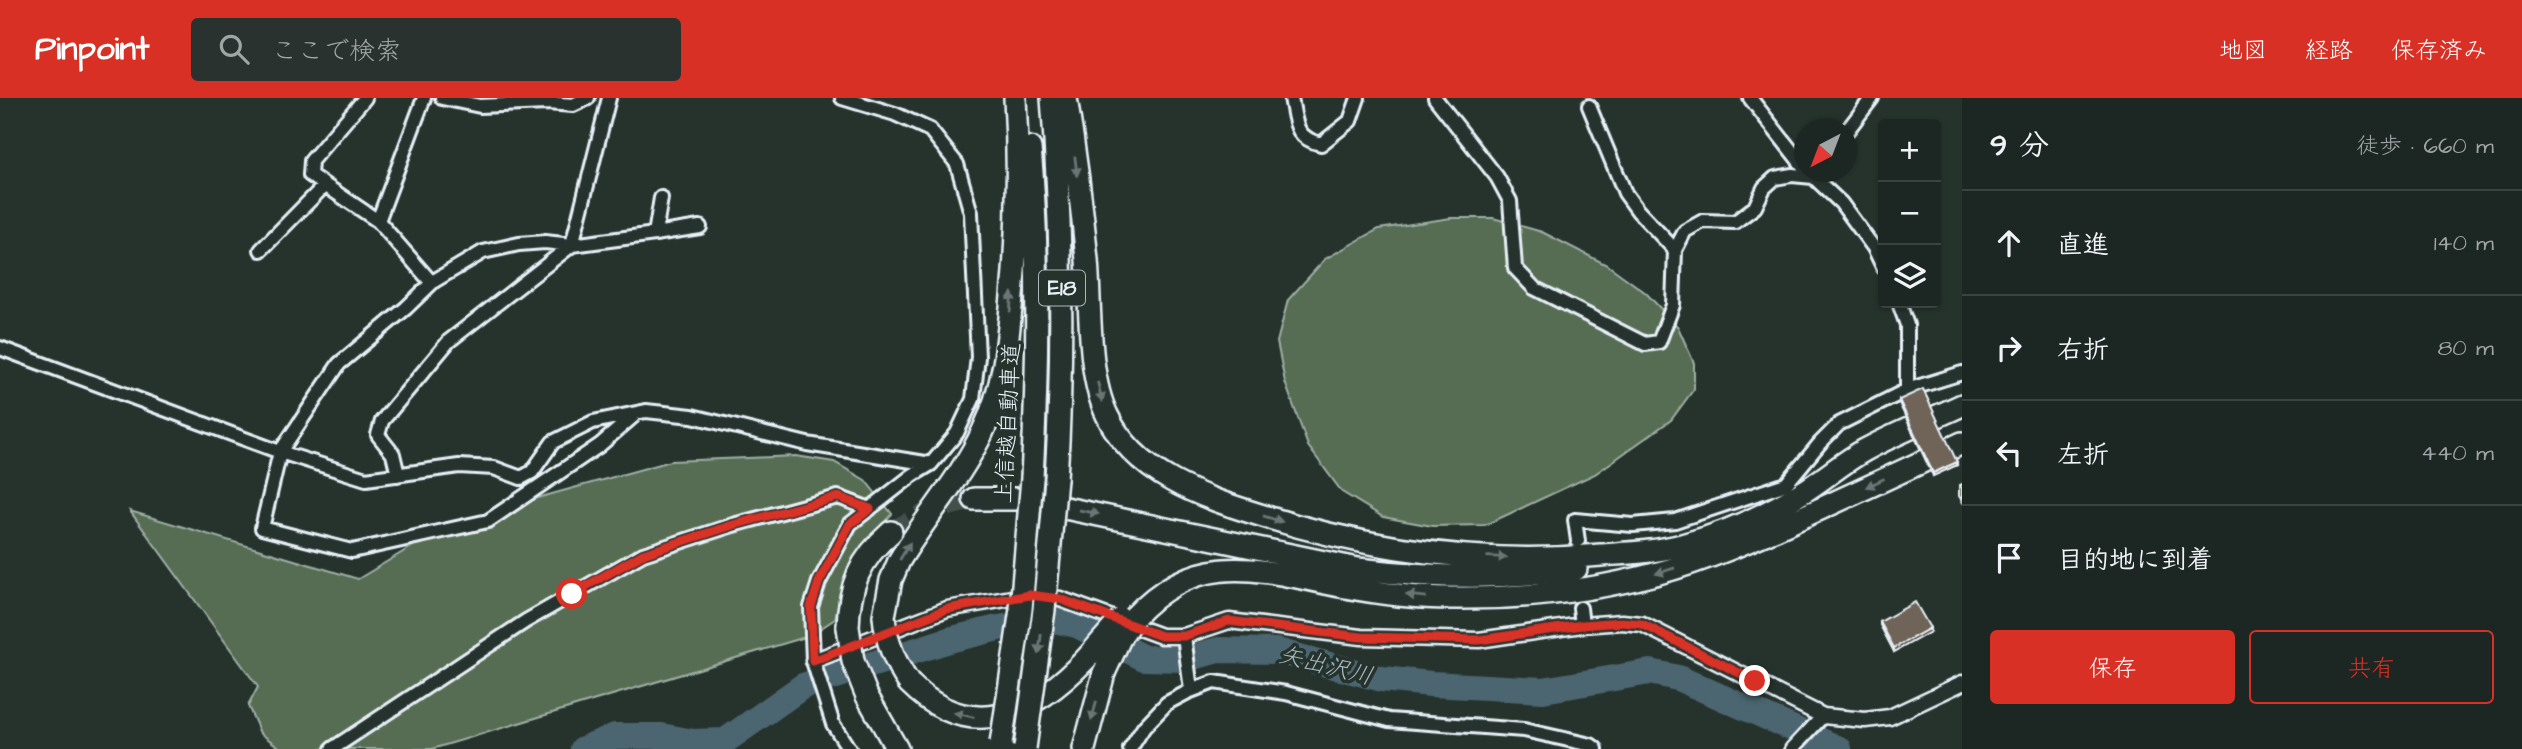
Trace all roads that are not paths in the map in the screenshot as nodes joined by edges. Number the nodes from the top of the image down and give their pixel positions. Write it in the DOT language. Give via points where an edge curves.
graph roads {
  1 [pos="365,98"];
  2 [pos="424,98"];
  3 [pos="442,98"];
  4 [pos="588,98"];
  5 [pos="610,98"];
  6 [pos="842,98"];
  7 [pos="1015,98"];
  8 [pos="1026,98"];
  9 [pos="1052,98"];
  10 [pos="1066,98"];
  11 [pos="1290,98"];
  12 [pos="1358,98"];
  13 [pos="1435,98"];
  14 [pos="1750,98"];
  15 [pos="1872,98"];
  16 [pos="546,100"];
  17 [pos="1589,106"];
  18 [pos="1856,119"];
  19 [pos="1794,151"];
  20 [pos="1794,175"];
  21 [pos="1820,182"];
  22 [pos="325,185"];
  23 [pos="661,198"];
  24 [pos="378,221"];
  25 [pos="700,227"];
  26 [pos="655,234"];
  27 [pos="572,245"];
  28 [pos="261,250"];
  29 [pos="1675,250"];
  30 [pos="1878,256"];
  31 [pos="432,283"];
  32 [pos="1901,308"];
  33 [pos="0,348"];
  34 [pos="1962,373"];
  35 [pos="1907,390"];
  36 [pos="1962,405"];
  37 [pos="637,413"];
  38 [pos="1962,443"];
  39 [pos="280,452"];
  40 [pos="931,464"];
  41 [pos="398,475"];
  42 [pos="974,499"];
  43 [pos="870,509"];
  44 [pos="891,532"];
  45 [pos="1578,541"];
  46 [pos="1681,545"];
  47 [pos="1580,608"];
  48 [pos="1131,615"];
  49 [pos="1582,625"];
  50 [pos="1184,641"];
  51 [pos="814,667"];
  52 [pos="1962,683"];
  53 [pos="1190,686"];
  54 [pos="1819,719"];
  55 [pos="1001,747"];
  56 [pos="1025,748"];
  57 [pos="332,749"];
  58 [pos="849,749"];
  59 [pos="897,749"];
  60 [pos="1084,749"];
  61 [pos="1130,749"];
  62 [pos="1595,749"];
  63 [pos="1792,749"];
  1 -- 22 [label="street" via="311,161 310,175"];
  2 -- 24 [label="street"];
  3 -- 16 [label="street" via="480,106"];
  4 -- 16 [label="street" via="573,105"];
  5 -- 27 [label="street"];
  6 -- 40 [label="street" via="930,130 957,164 971,213 978,357 973,398 957,433"];
  48 -- 7 [label="highway, one-way, bridge" via="1060,685 1002,716 962,716 942,708 909,683 890,650 884,615 891,580 972,453 1002,377 1018,206"];
  8 -- 55 [label="highway, 上信越自動車道 / E18, bridge" via="1037,263 1037,390 1021,609"];
  9 -- 56 [label="highway, E18, one-way, bridge" via="1062,373 1044,610"];
  10 -- 46 [label="highway, one-way" via="1099,393 1121,438 1153,470 1249,512 1392,548 1544,559"];
  11 -- 12 [label="street" via="1299,132 1307,141 1321,144 1350,121"];
  13 -- 29 [label="street" via="1497,177 1510,201 1515,268 1534,288 1645,344 1659,342 1673,305"];
  14 -- 19 [label="street"];
  15 -- 18 [label="street"];
  17 -- 29 [label="street" via="1625,193"];
  20 -- 29 [label="street" via="1774,178 1755,206 1735,222 1703,221 1685,230"];
  21 -- 30 [label="street"];
  22 -- 24 [label="street"];
  22 -- 28 [label="street"];
  23 -- 26 [label="street"];
  24 -- 31 [label="street"];
  25 -- 26 [label="street"];
  26 -- 27 [label="street"];
  27 -- 31 [label="street" via="519,244 483,253"];
  27 -- 41 [label="street" via="449,341 382,421 378,435 393,454"];
  31 -- 39 [label="street" via="339,364"];
  32 -- 35 [label="street" via="1907,325"];
  33 -- 39 [label="street"];
  34 -- 35 [label="street"];
  35 -- 45 [label="street" via="1839,425 1786,484 1675,522 1633,525 1575,520"];
  36 -- 46 [label="highway" via="1868,449 1784,504"];
  37 -- 39 [label="street" via="600,445 488,521 352,551 262,528"];
  37 -- 40 [label="street" via="692,415 807,444"];
  37 -- 41 [label="street" via="593,422 553,442 532,472 521,478 494,468 459,466"];
  38 -- 48 [label="highway, one-way" via="1744,543 1657,574 1610,585 1522,597 1436,598 1252,569 1203,572 1159,587 1141,599"];
  39 -- 41 [label="street" via="366,479"];
  40 -- 43 [label="street"];
  42 -- 46 [label="highway, one-way" via="1022,499 1358,569 1447,578 1537,575 1631,559"];
  43 -- 51 [label="street" via="850,524 819,582 811,607"];
  43 -- 57 [label="street" via="838,497 643,554 526,621"];
  44 -- 59 [label="highway, bridge" via="861,566 848,627 853,661 867,696"];
  47 -- 49 [label="street"];
  48 -- 60 [label="highway, one-way, bridge" via="1104,673"];
  49 -- 50 [label="street" via="1479,640 1361,637 1229,621"];
  49 -- 54 [label="street" via="1642,624"];
  50 -- 51 [label="street" via="1060,599 1030,595 947,609"];
  50 -- 53 [label="street"];
  51 -- 58 [label="street" via="833,724"];
  52 -- 54 [label="street" via="1890,717"];
  53 -- 61 [label="street" via="1144,727"];
  53 -- 62 [label="street" via="1214,682 1286,693 1389,720 1524,730"];
  54 -- 63 [label="street"];
}
